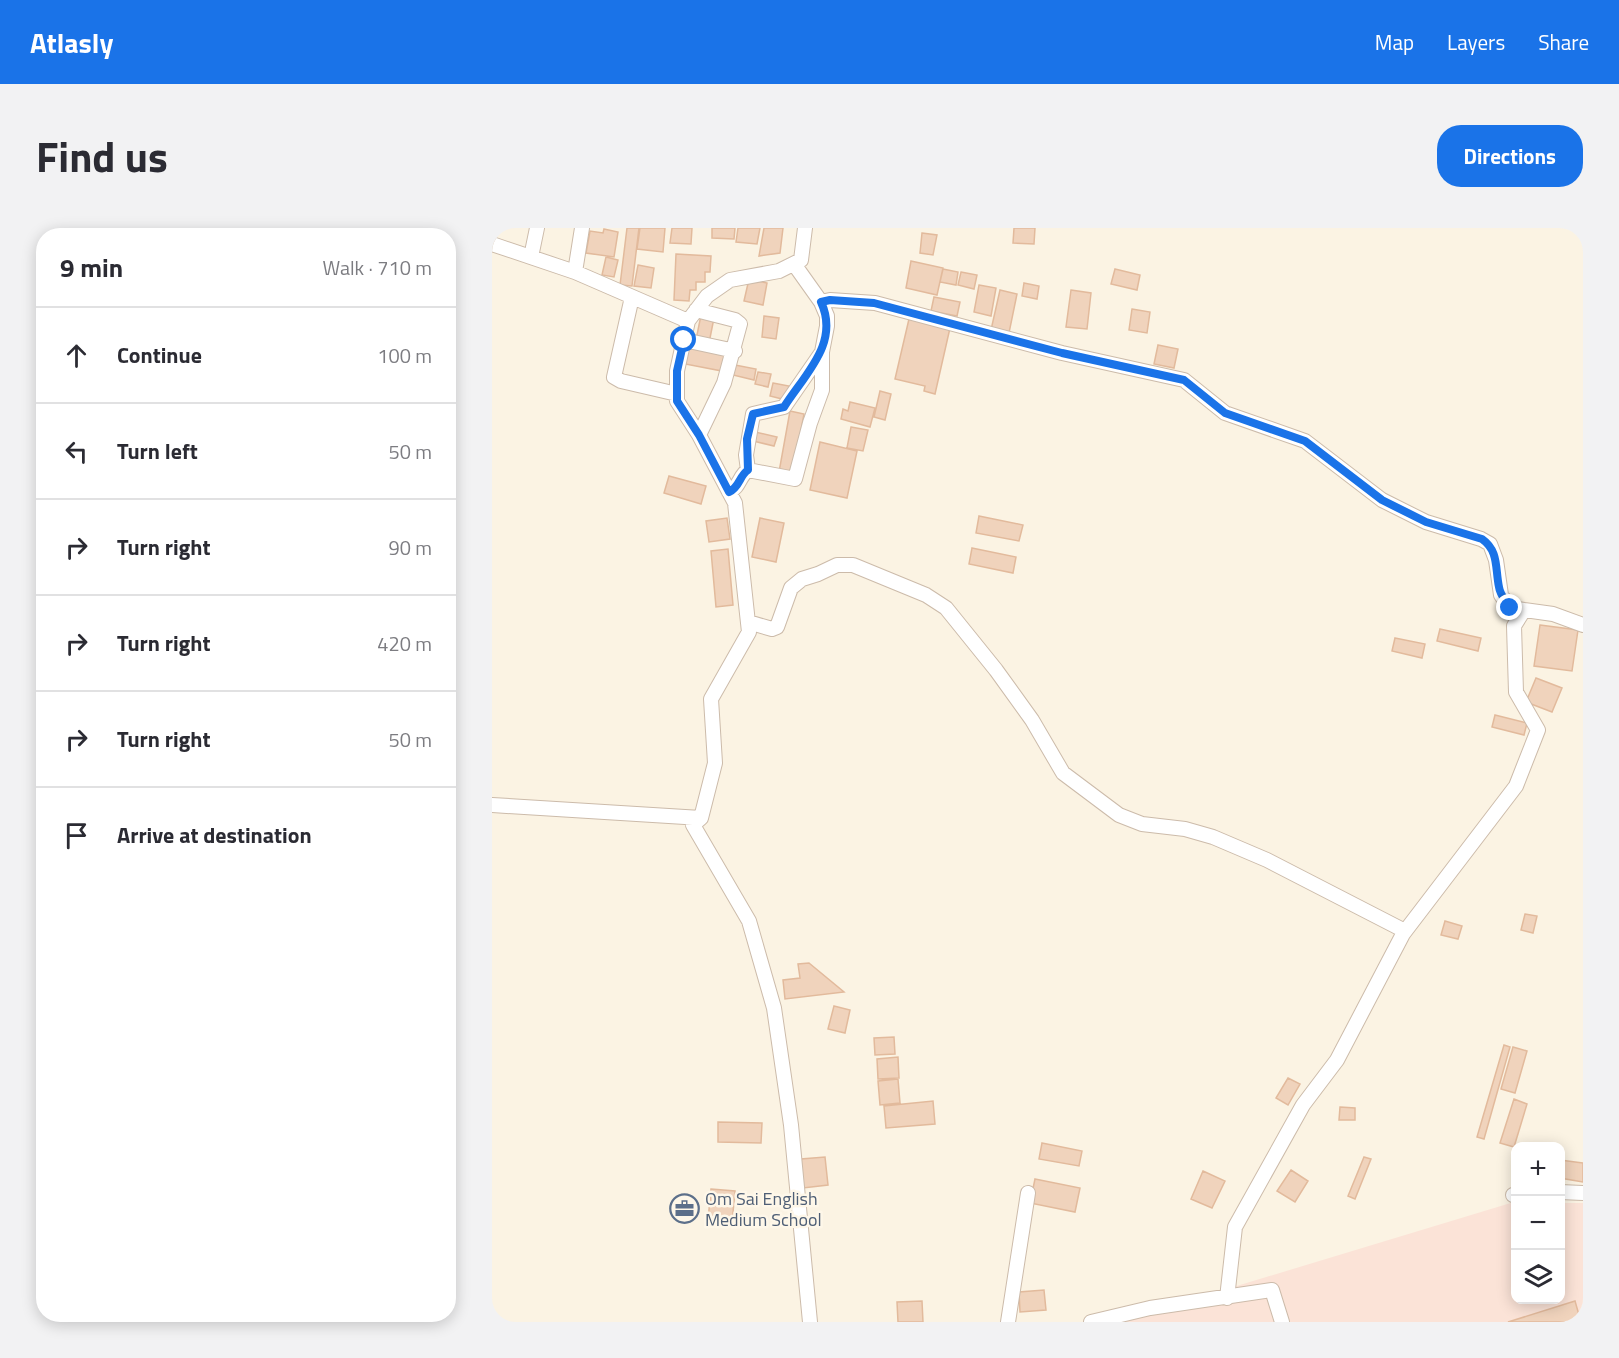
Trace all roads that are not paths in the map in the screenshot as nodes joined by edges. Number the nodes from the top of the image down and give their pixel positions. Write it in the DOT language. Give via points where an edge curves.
graph roads {
  1 [pos="537,228"];
  2 [pos="582,228"];
  3 [pos="805,228"];
  4 [pos="492,244"];
  5 [pos="531,257"];
  6 [pos="794,264"];
  7 [pos="575,272"];
  8 [pos="632,297"];
  9 [pos="821,302"];
  10 [pos="692,315"];
  11 [pos="684,340"];
  12 [pos="735,351"];
  13 [pos="822,352"];
  14 [pos="677,394"];
  15 [pos="699,435"];
  16 [pos="748,470"];
  17 [pos="729,492"];
  18 [pos="1524,610"];
  19 [pos="748,622"];
  20 [pos="1583,625"];
  21 [pos="492,805"];
  22 [pos="701,818"];
  23 [pos="1405,931"];
  24 [pos="1565,1192"];
  25 [pos="1028,1193"];
  26 [pos="1583,1193"];
  27 [pos="1227,1298"];
  28 [pos="810,1322"];
  29 [pos="1008,1322"];
  30 [pos="1090,1322"];
  31 [pos="1282,1322"];
  1 -- 5 [label="street"];
  2 -- 7 [label="street"];
  3 -- 6 [label="street" via="801,260"];
  4 -- 5 [label="street"];
  5 -- 7 [label="street"];
  6 -- 9 [label="street"];
  6 -- 10 [label="street" via="779,271 730,280 707,297"];
  7 -- 8 [label="street"];
  8 -- 10 [label="street"];
  8 -- 14 [label="street" via="614,377"];
  9 -- 13 [label="street" via="827,316"];
  9 -- 18 [label="street" via="874,303 1062,353 1184,380 1225,413 1305,441 1382,500 1426,522 1490,544 1501,595 1510,608"];
  10 -- 11 [label="street"];
  10 -- 12 [label="street" via="735,320 740,324"];
  11 -- 12 [label="street"];
  11 -- 14 [label="street"];
  12 -- 15 [label="street"];
  13 -- 16 [label="street" via="784,407 753,414 747,439"];
  13 -- 16 [label="street" via="822,390 795,479"];
  14 -- 15 [label="street" via="677,401"];
  15 -- 17 [label="street"];
  16 -- 17 [label="street" via="738,487"];
  17 -- 19 [label="street" via="735,503"];
  18 -- 20 [label="street" via="1553,614"];
  18 -- 23 [label="street" via="1514,626 1516,692 1538,730 1516,786"];
  19 -- 22 [label="street" via="749,632 711,699 714,763"];
  19 -- 23 [label="street" via="777,627 790,588 837,565 853,565 926,595 946,608 996,670 1063,773 1119,815 1142,824 1213,837 1267,860"];
  21 -- 22 [label="street"];
  22 -- 28 [label="street" via="693,825 749,921 774,1008 791,1125"];
  23 -- 27 [label="street" via="1337,1060 1304,1105 1235,1227"];
  24 -- 26 [label="street"];
  25 -- 29 [label="street"];
  27 -- 30 [label="street" via="1149,1308"];
  27 -- 31 [label="street" via="1272,1290"];
}
